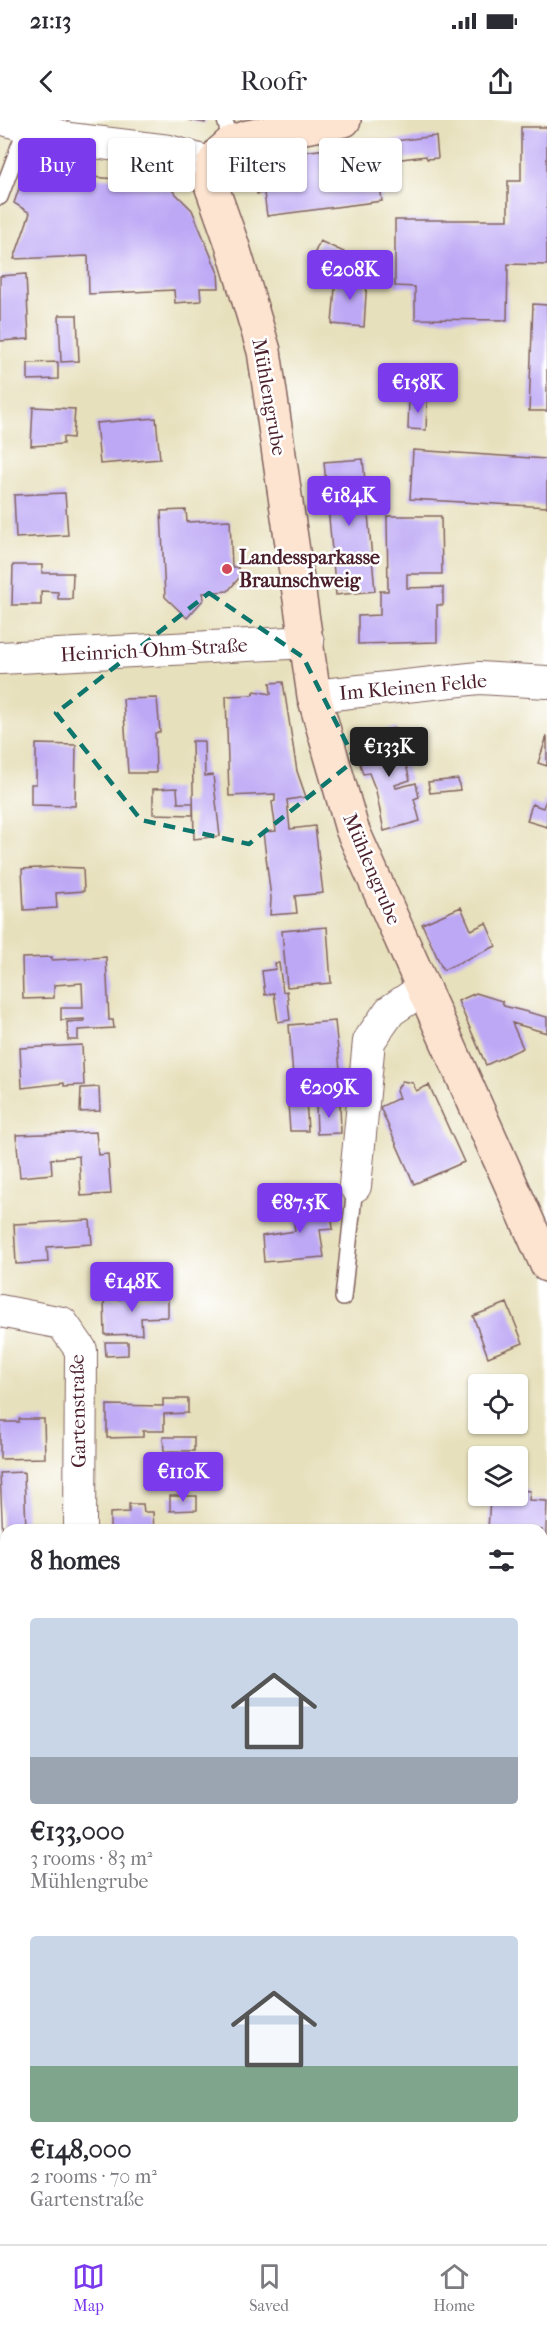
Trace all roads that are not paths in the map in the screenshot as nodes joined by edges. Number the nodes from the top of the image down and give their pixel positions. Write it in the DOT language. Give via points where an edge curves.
graph roads {
  1 [pos="344,120"];
  2 [pos="36,125"];
  3 [pos="243,138"];
  4 [pos="207,145"];
  5 [pos="213,192"];
  6 [pos="0,197"];
  7 [pos="308,642"];
  8 [pos="0,658"];
  9 [pos="547,682"];
  10 [pos="314,696"];
  11 [pos="424,988"];
  12 [pos="355,1186"];
  13 [pos="547,1265"];
  14 [pos="344,1298"];
  15 [pos="0,1311"];
  16 [pos="80,1524"];
  1 -- 3 [label="street"];
  2 -- 4 [label="street" via="69,139 169,151"];
  2 -- 6 [label="lane"];
  5 -- 7 [label="street, Mühlengrube" via="264,351"];
  7 -- 8 [label="street, Heinrich-Ohm-Straße"];
  7 -- 10 [label="street, Mühlengrube"];
  9 -- 10 [label="street, Im Kleinen Felde" via="479,678"];
  10 -- 11 [label="street, Mühlengrube" via="352,829"];
  11 -- 12 [label="street" via="390,1011 369,1041"];
  11 -- 13 [label="street, Mühlengrube"];
  12 -- 14 [label="lane"];
  15 -- 16 [label="street, Gartenstraße" via="62,1323 81,1350"];
}
